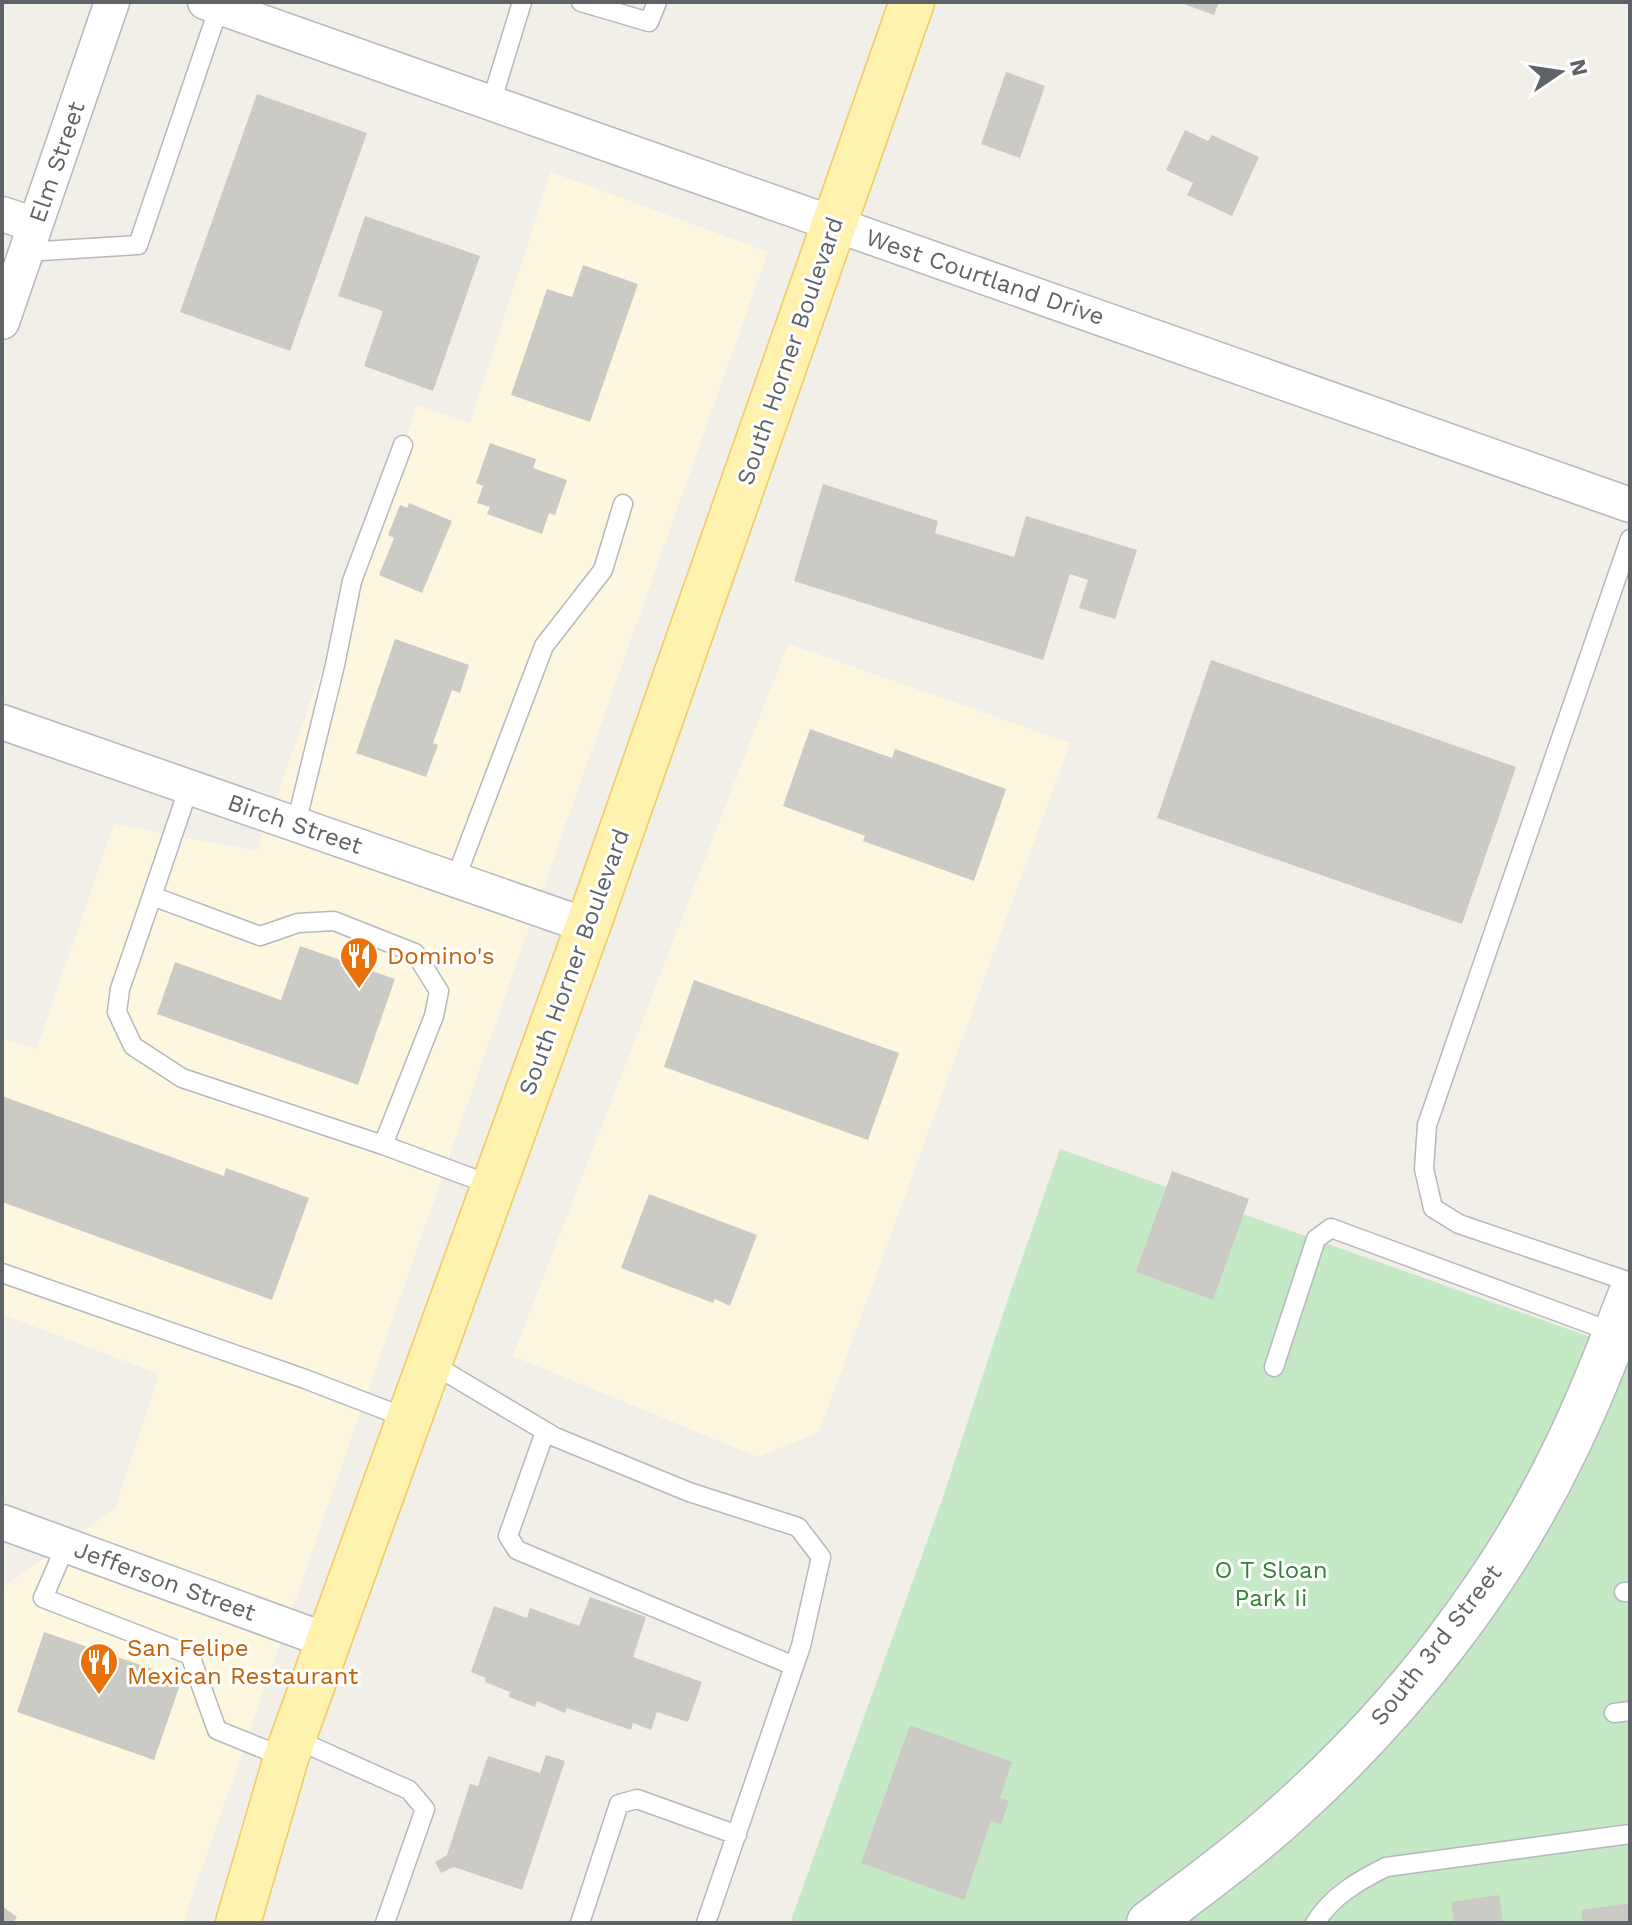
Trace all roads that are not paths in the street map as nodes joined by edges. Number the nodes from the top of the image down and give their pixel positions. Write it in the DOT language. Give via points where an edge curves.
graph roads {
  1 [pos="112,2"];
  2 [pos="522,2"];
  3 [pos="581,2"];
  4 [pos="657,2"];
  5 [pos="912,2"];
  6 [pos="212,4"];
  7 [pos="491,103"];
  8 [pos="2,214"];
  9 [pos="834,224"];
  10 [pos="31,238"];
  11 [pos="2,322"];
  12 [pos="403,445"];
  13 [pos="623,504"];
  14 [pos="1630,505"];
  15 [pos="1630,539"];
  16 [pos="2,722"];
  17 [pos="189,787"];
  18 [pos="296,824"];
  19 [pos="455,880"];
  20 [pos="152,896"];
  21 [pos="588,926"];
  22 [pos="383,1145"];
  23 [pos="494,1186"];
  24 [pos="2,1273"];
  25 [pos="1630,1282"];
  26 [pos="1623,1314"];
  27 [pos="429,1362"];
  28 [pos="1274,1367"];
  29 [pos="409,1419"];
  30 [pos="545,1432"];
  31 [pos="2,1522"];
  32 [pos="66,1545"];
  33 [pos="328,1641"];
  34 [pos="794,1666"];
  35 [pos="289,1748"];
  36 [pos="1630,1834"];
  37 [pos="737,1835"];
  38 [pos="238,1923"];
  39 [pos="385,1923"];
  40 [pos="580,1923"];
  41 [pos="706,1923"];
  42 [pos="1149,1923"];
  43 [pos="1315,1923"];
  1 -- 10 [label="street, Elm Street"];
  2 -- 7 [label="lane"];
  3 -- 4 [label="lane" via="649,22"];
  5 -- 9 [label="main road, South Horner Boulevard"];
  6 -- 7 [label="street, West Courtland Drive"];
  6 -- 10 [label="lane" via="138,245"];
  7 -- 9 [label="street, West Courtland Drive"];
  8 -- 10 [label="street"];
  9 -- 14 [label="street, West Courtland Drive"];
  9 -- 21 [label="main road, South Horner Boulevard"];
  10 -- 11 [label="street, Elm Street"];
  12 -- 18 [label="lane" via="352,581"];
  13 -- 19 [label="lane" via="603,570 544,646"];
  15 -- 25 [label="lane" via="1427,1125 1424,1169 1433,1208 1459,1224"];
  16 -- 17 [label="street, Birch Street"];
  17 -- 18 [label="street, Birch Street"];
  17 -- 20 [label="lane"];
  18 -- 19 [label="street, Birch Street"];
  19 -- 21 [label="street, Birch Street"];
  20 -- 22 [label="lane" via="117,1012 133,1046 182,1078"];
  20 -- 22 [label="lane" via="260,936 298,923 334,921 415,953 439,991"];
  21 -- 23 [label="main road, South Horner Boulevard"];
  22 -- 23 [label="lane"];
  23 -- 27 [label="main road, South Horner Boulevard"];
  24 -- 29 [label="lane"];
  26 -- 28 [label="lane" via="1331,1228 1316,1239"];
  26 -- 42 [label="street, South 3rd Street" via="1566,1449 1513,1545 1464,1617 1344,1760 1290,1811"];
  27 -- 29 [label="main road, South Horner Boulevard"];
  27 -- 30 [label="lane"];
  29 -- 33 [label="main road, South Horner Boulevard"];
  30 -- 34 [label="lane" via="689,1492 798,1527 821,1557"];
  30 -- 34 [label="lane" via="508,1536 517,1550"];
  31 -- 32 [label="street, Jefferson Street"];
  32 -- 33 [label="street, Jefferson Street"];
  32 -- 35 [label="lane" via="43,1598 190,1655 217,1730"];
  33 -- 35 [label="main road, South Horner Boulevard"];
  34 -- 37 [label="lane"];
  35 -- 38 [label="main road, South Horner Boulevard"];
  35 -- 39 [label="lane" via="409,1790 425,1809"];
  36 -- 43 [label="lane" via="1386,1867 1357,1881 1324,1908"];
  37 -- 40 [label="lane" via="637,1799 619,1804"];
  37 -- 41 [label="lane"];
}
